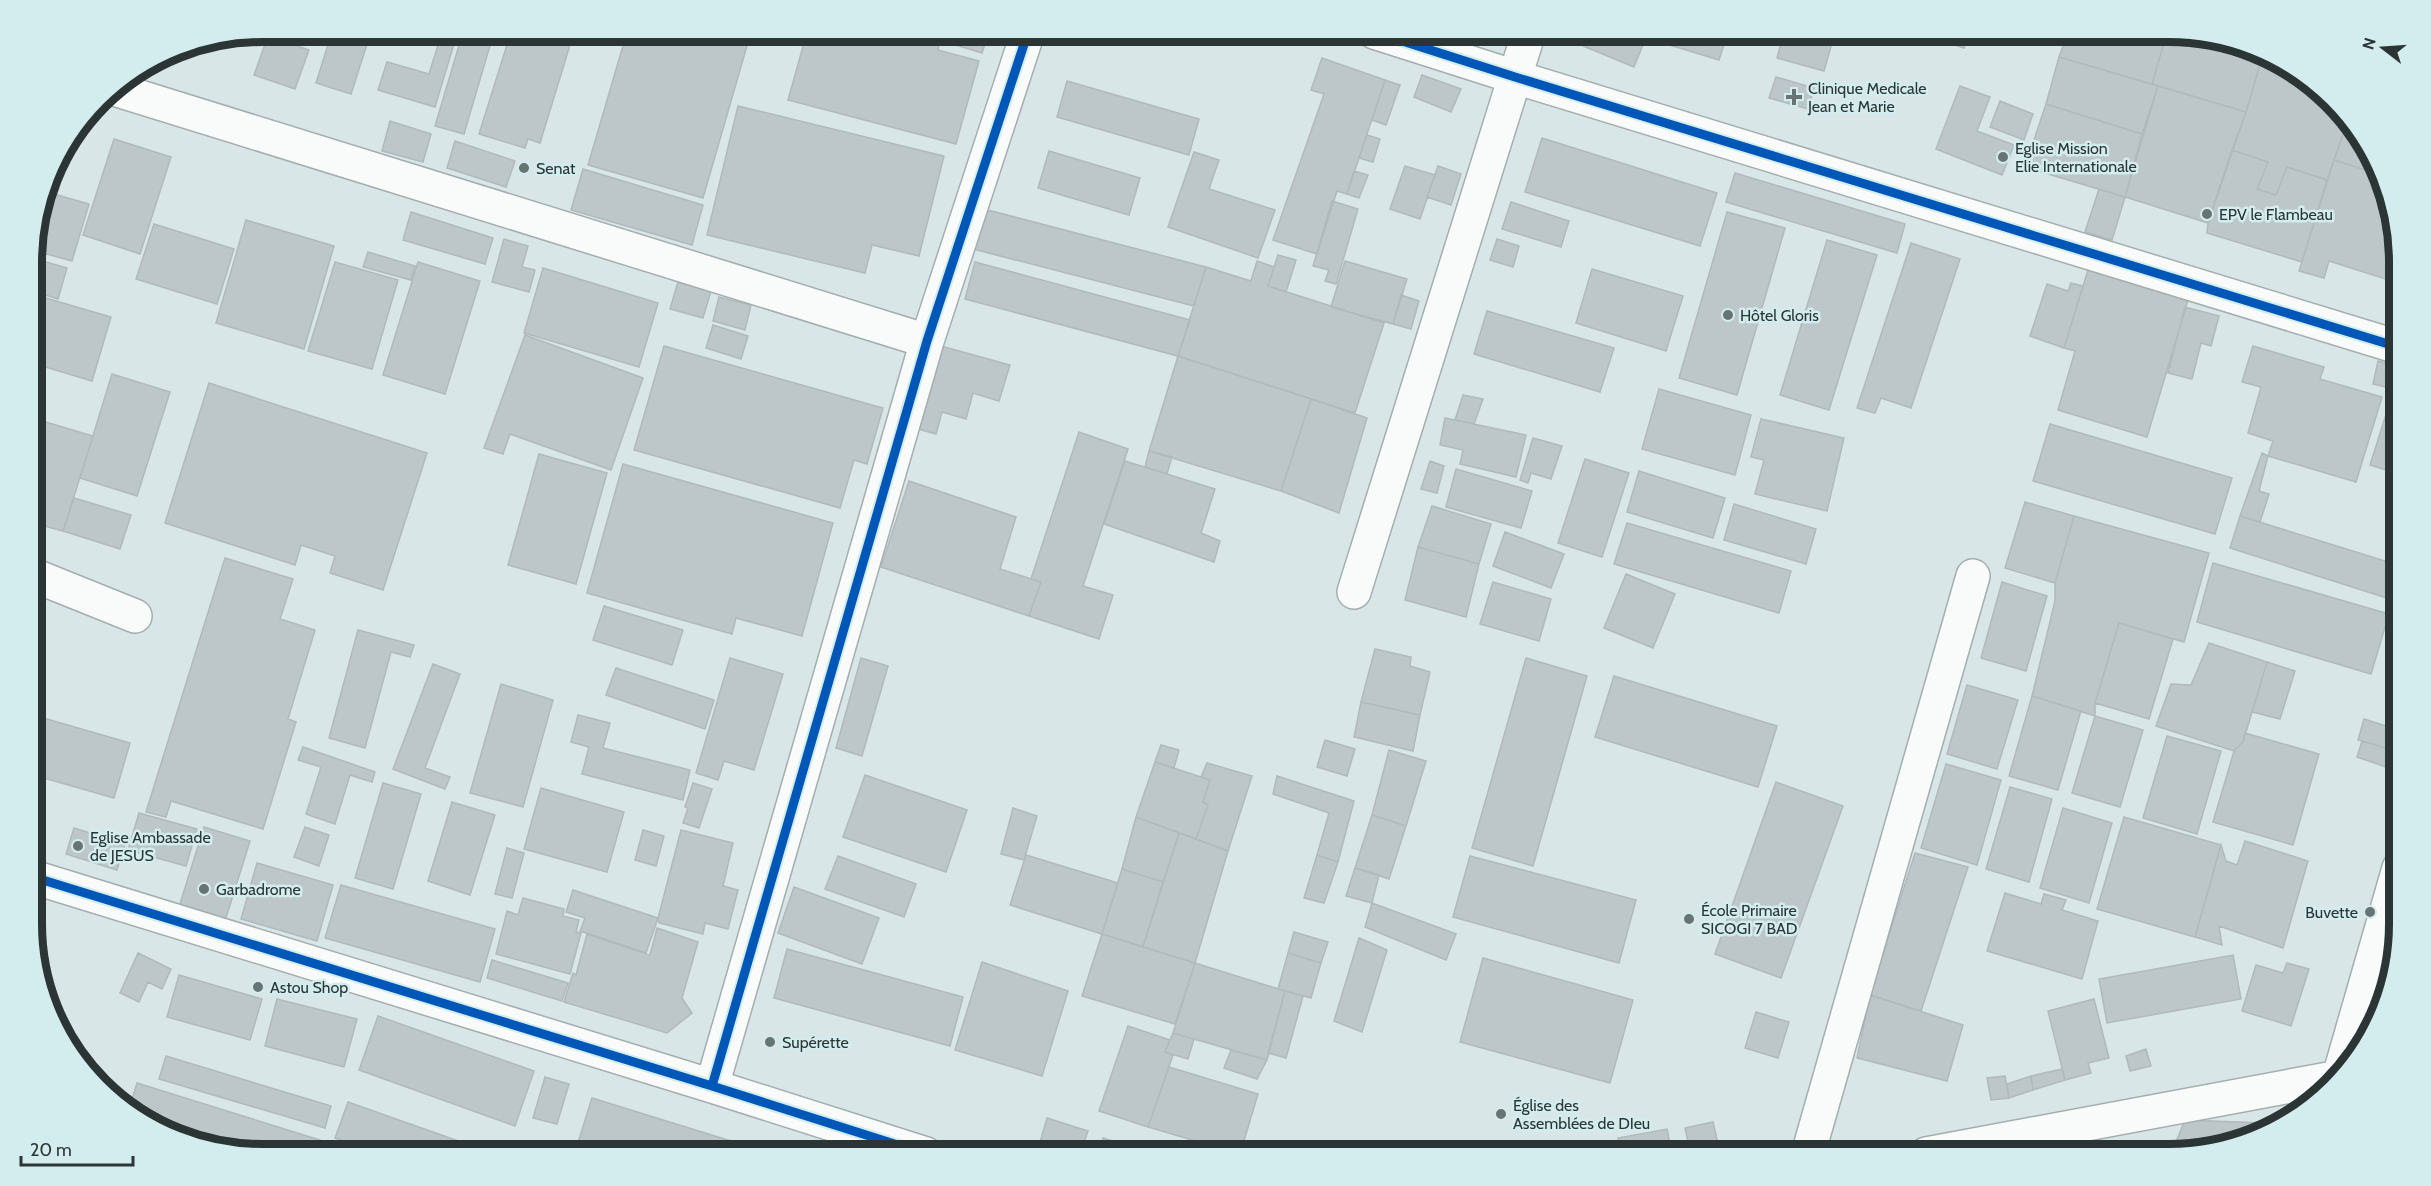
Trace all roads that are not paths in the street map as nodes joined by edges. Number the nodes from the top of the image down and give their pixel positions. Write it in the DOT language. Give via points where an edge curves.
graph roads {
  1 [pos="1025,42"];
  2 [pos="1405,42"];
  3 [pos="1526,42"];
  4 [pos="1515,77"];
  5 [pos="123,92"];
  6 [pos="927,341"];
  7 [pos="2389,344"];
  8 [pos="1973,576"];
  9 [pos="42,579"];
  10 [pos="1354,592"];
  11 [pos="135,616"];
  12 [pos="42,880"];
  13 [pos="2389,902"];
  14 [pos="2344,1056"];
  15 [pos="2322,1081"];
  16 [pos="712,1086"];
  17 [pos="895,1144"];
  18 [pos="1811,1144"];
  19 [pos="1980,1144"];
  1 -- 6 [label="street"];
  2 -- 4 [label="street"];
  3 -- 4 [label="street"];
  4 -- 7 [label="street"];
  4 -- 10 [label="street"];
  5 -- 6 [label="street"];
  6 -- 16 [label="street"];
  8 -- 18 [label="street"];
  9 -- 11 [label="street"];
  12 -- 16 [label="street"];
  13 -- 14 [label="street"];
  15 -- 19 [label="street"];
  16 -- 17 [label="street"];
}
